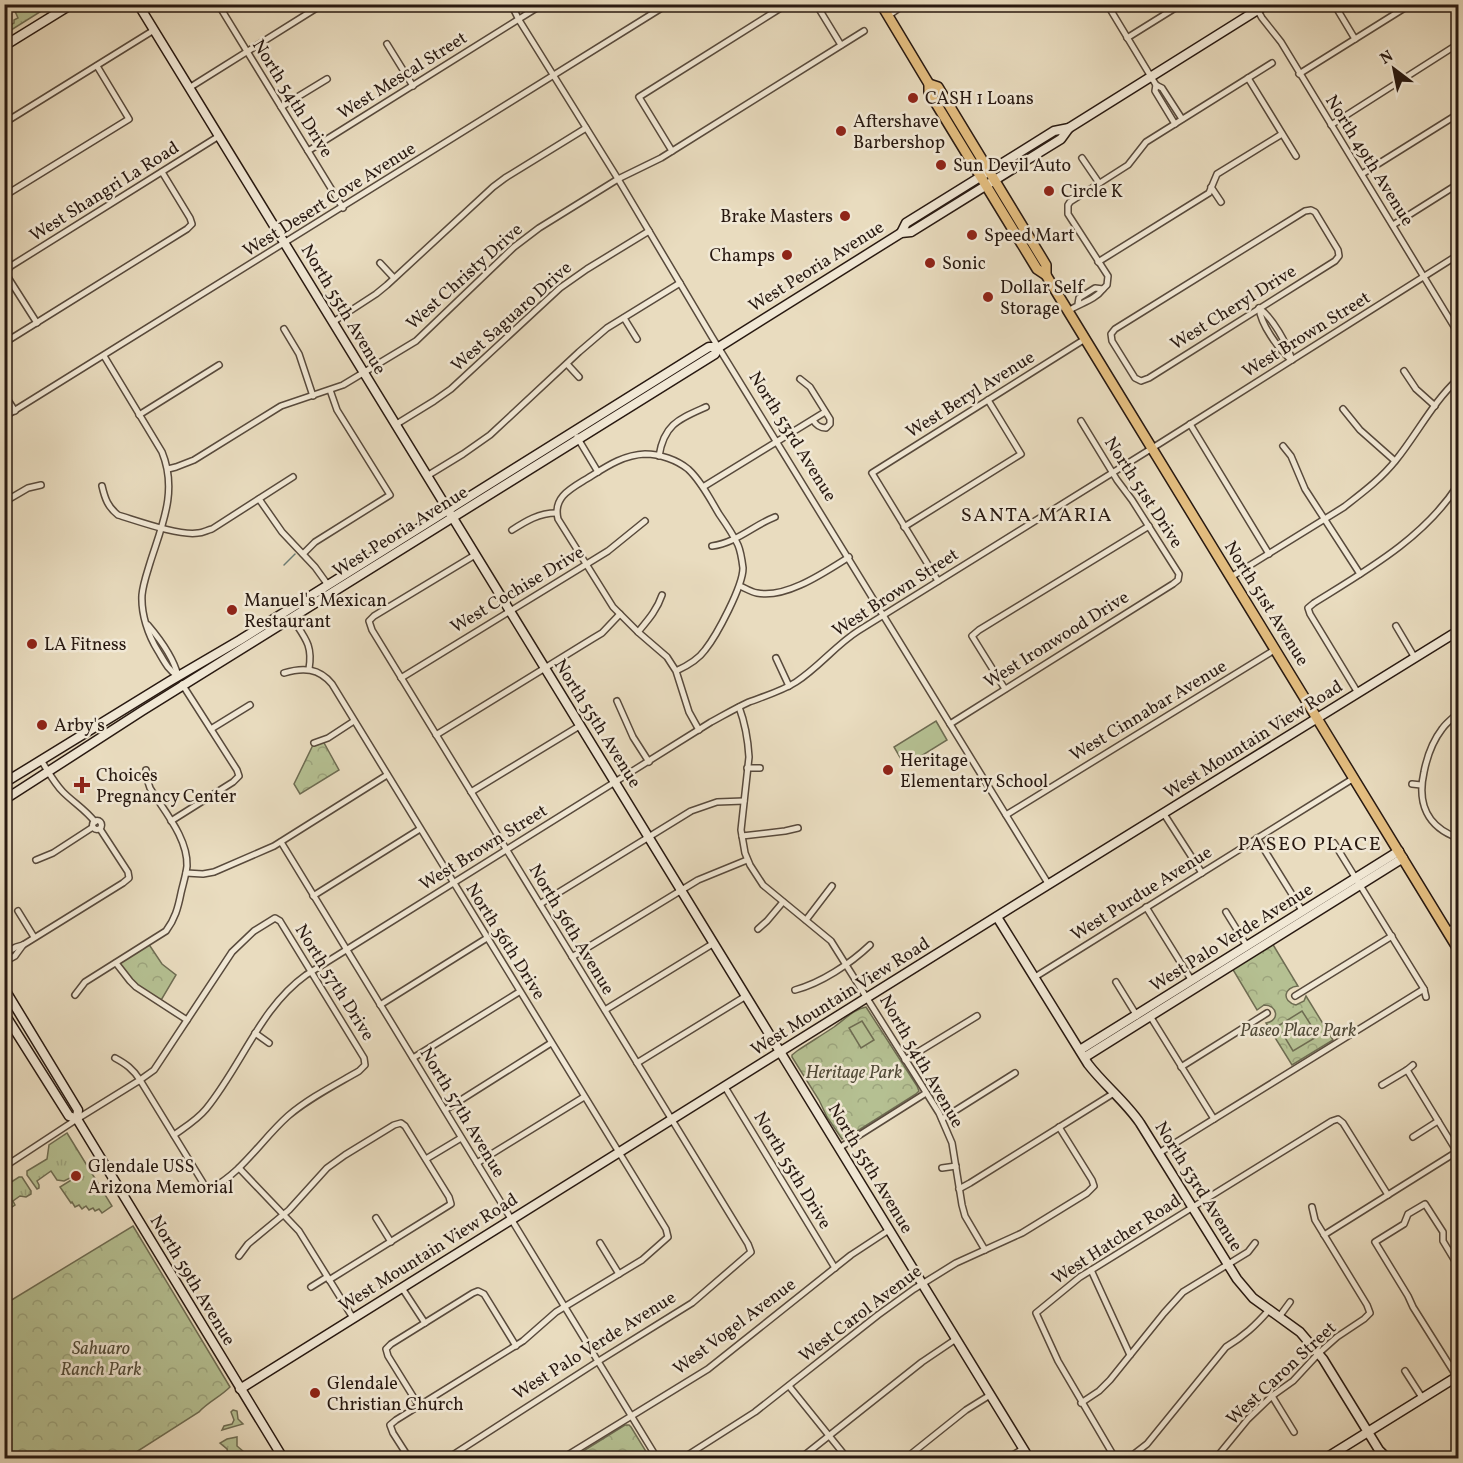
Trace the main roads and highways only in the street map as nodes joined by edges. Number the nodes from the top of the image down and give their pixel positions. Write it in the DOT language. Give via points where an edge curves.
graph roads {
  1 [pos="881,4"];
  2 [pos="1458,949"];
  1 -- 2 [label="main road, North 51st Avenue" via="929,84 929,92 991,184 1037,269 1046,275 1068,310"];
}
